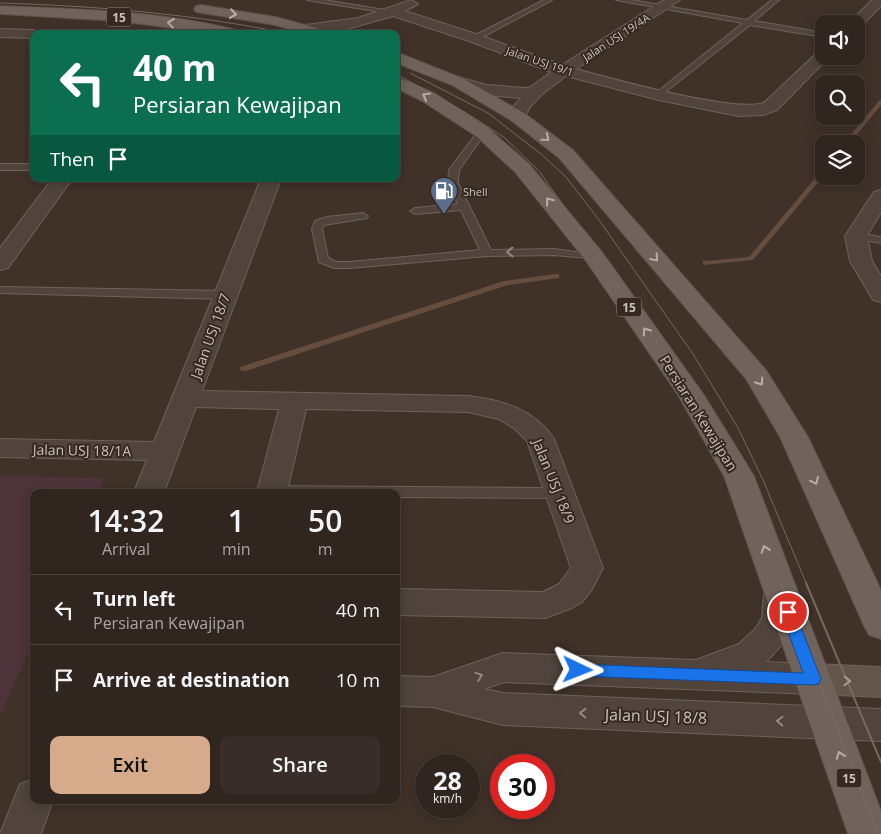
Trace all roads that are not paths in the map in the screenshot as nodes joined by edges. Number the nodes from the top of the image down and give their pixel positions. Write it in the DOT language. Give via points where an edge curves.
graph roads {
  1 [pos="310,0"];
  2 [pos="420,0"];
  3 [pos="549,0"];
  4 [pos="619,0"];
  5 [pos="776,0"];
  6 [pos="880,0"];
  7 [pos="668,4"];
  8 [pos="184,7"];
  9 [pos="0,10"];
  10 [pos="394,12"];
  11 [pos="864,15"];
  12 [pos="749,22"];
  13 [pos="306,29"];
  14 [pos="216,30"];
  15 [pos="309,30"];
  16 [pos="0,33"];
  17 [pos="16,33"];
  18 [pos="815,33"];
  19 [pos="30,34"];
  20 [pos="474,38"];
  21 [pos="0,48"];
  22 [pos="400,58"];
  23 [pos="815,63"];
  24 [pos="564,71"];
  25 [pos="458,82"];
  26 [pos="400,84"];
  27 [pos="535,92"];
  28 [pos="659,95"];
  29 [pos="518,117"];
  30 [pos="482,132"];
  31 [pos="0,167"];
  32 [pos="30,167"];
  33 [pos="60,182"];
  34 [pos="269,182"];
  35 [pos="881,196"];
  36 [pos="464,206"];
  37 [pos="415,211"];
  38 [pos="363,216"];
  39 [pos="856,236"];
  40 [pos="881,240"];
  41 [pos="487,253"];
  42 [pos="594,257"];
  43 [pos="0,264"];
  44 [pos="0,290"];
  45 [pos="225,295"];
  46 [pos="881,295"];
  47 [pos="186,399"];
  48 [pos="294,402"];
  49 [pos="0,448"];
  50 [pos="164,451"];
  51 [pos="149,489"];
  52 [pos="273,489"];
  53 [pos="400,492"];
  54 [pos="561,493"];
  55 [pos="781,595"];
  56 [pos="400,602"];
  57 [pos="881,626"];
  58 [pos="691,675"];
  59 [pos="813,679"];
  60 [pos="881,682"];
  61 [pos="400,691"];
  62 [pos="433,692"];
  63 [pos="829,722"];
  64 [pos="881,725"];
  65 [pos="31,804"];
  66 [pos="20,834"];
  67 [pos="869,834"];
  1 -- 10 [label="lane, Jalan USJ 19/1"];
  2 -- 10 [label="street"];
  3 -- 20 [label="lane"];
  4 -- 7 [label="lane"];
  5 -- 12 [label="lane"];
  6 -- 11 [label="street"];
  7 -- 12 [label="lane"];
  7 -- 24 [label="street, Jalan USJ 19/4A"];
  8 -- 13 [label="main road, one-way" via="249,16"];
  14 -- 9 [label="main road, 15, one-way" via="112,16"];
  10 -- 13 [label="street" via="331,29"];
  10 -- 20 [label="street, Jalan USJ 19/1"];
  12 -- 18 [label="lane"];
  12 -- 28 [label="lane"];
  13 -- 15 [label="main road"];
  16 -- 17 [label="street"];
  17 -- 19 [label="street"];
  17 -- 21 [label="street"];
  20 -- 24 [label="street, Jalan USJ 19/1"];
  22 -- 25 [label="main road"];
  23 -- 28 [label="street, Jalan USJ 19/1" via="764,110 738,111"];
  24 -- 27 [label="street, Jalan USJ 19/4A"];
  24 -- 28 [label="street, Jalan USJ 19/1"];
  25 -- 27 [label="street" via="500,92"];
  25 -- 29 [label="main road"];
  30 -- 26 [label="main road, Persiaran Kewajipan / 15, one-way" via="428,97"];
  27 -- 29 [label="street, Jalan USJ 19/4A" via="521,107"];
  29 -- 57 [label="main road, one-way" via="566,154 757,376 794,437"];
  30 -- 36 [label="lane" via="454,170 453,183"];
  42 -- 30 [label="main road, Persiaran Kewajipan / 15, one-way" via="522,168"];
  31 -- 32 [label="lane"];
  33 -- 43 [label="street"];
  34 -- 45 [label="street, Jalan USJ 18/7"];
  35 -- 39 [label="street"];
  36 -- 37 [label="lane"];
  36 -- 41 [label="lane"];
  38 -- 41 [label="lane" via="319,224 317,229 323,260 334,265 350,265"];
  39 -- 40 [label="lane"];
  39 -- 46 [label="street" via="861,261"];
  42 -- 41 [label="lane, one-way" via="548,252"];
  55 -- 42 [label="main road, Persiaran Kewajipan / 15, one-way" via="739,476 691,394"];
  44 -- 45 [label="lane"];
  45 -- 47 [label="street, Jalan USJ 18/7"];
  47 -- 48 [label="street, Jalan USJ 18/9"];
  47 -- 50 [label="street, Jalan USJ 18/7"];
  48 -- 52 [label="street"];
  48 -- 54 [label="street, Jalan USJ 18/9" via="489,406 530,426 540,439"];
  49 -- 50 [label="street, Jalan USJ 18/1A"];
  50 -- 51 [label="street, Jalan USJ 18/7"];
  53 -- 54 [label="lane"];
  54 -- 56 [label="street, Jalan USJ 18/9" via="587,568 581,583 566,598 545,605"];
  55 -- 58 [label="street" via="779,620 768,638 752,654"];
  55 -- 59 [label="main road, Persiaran Kewajipan / 15"];
  58 -- 59 [label="street, Jalan USJ 18/8"];
  62 -- 58 [label="street, Jalan USJ 18/8, one-way" via="503,667"];
  59 -- 60 [label="street, one-way"];
  59 -- 63 [label="main road, Persiaran Kewajipan / 15"];
  61 -- 62 [label="street, Jalan USJ 18/8"];
  63 -- 62 [label="street, Jalan USJ 18/8, one-way" via="503,710"];
  63 -- 64 [label="street, Jalan USJ 18/8"];
  67 -- 63 [label="main road, Persiaran Kewajipan / 15, one-way"];
  65 -- 66 [label="street"];
}
